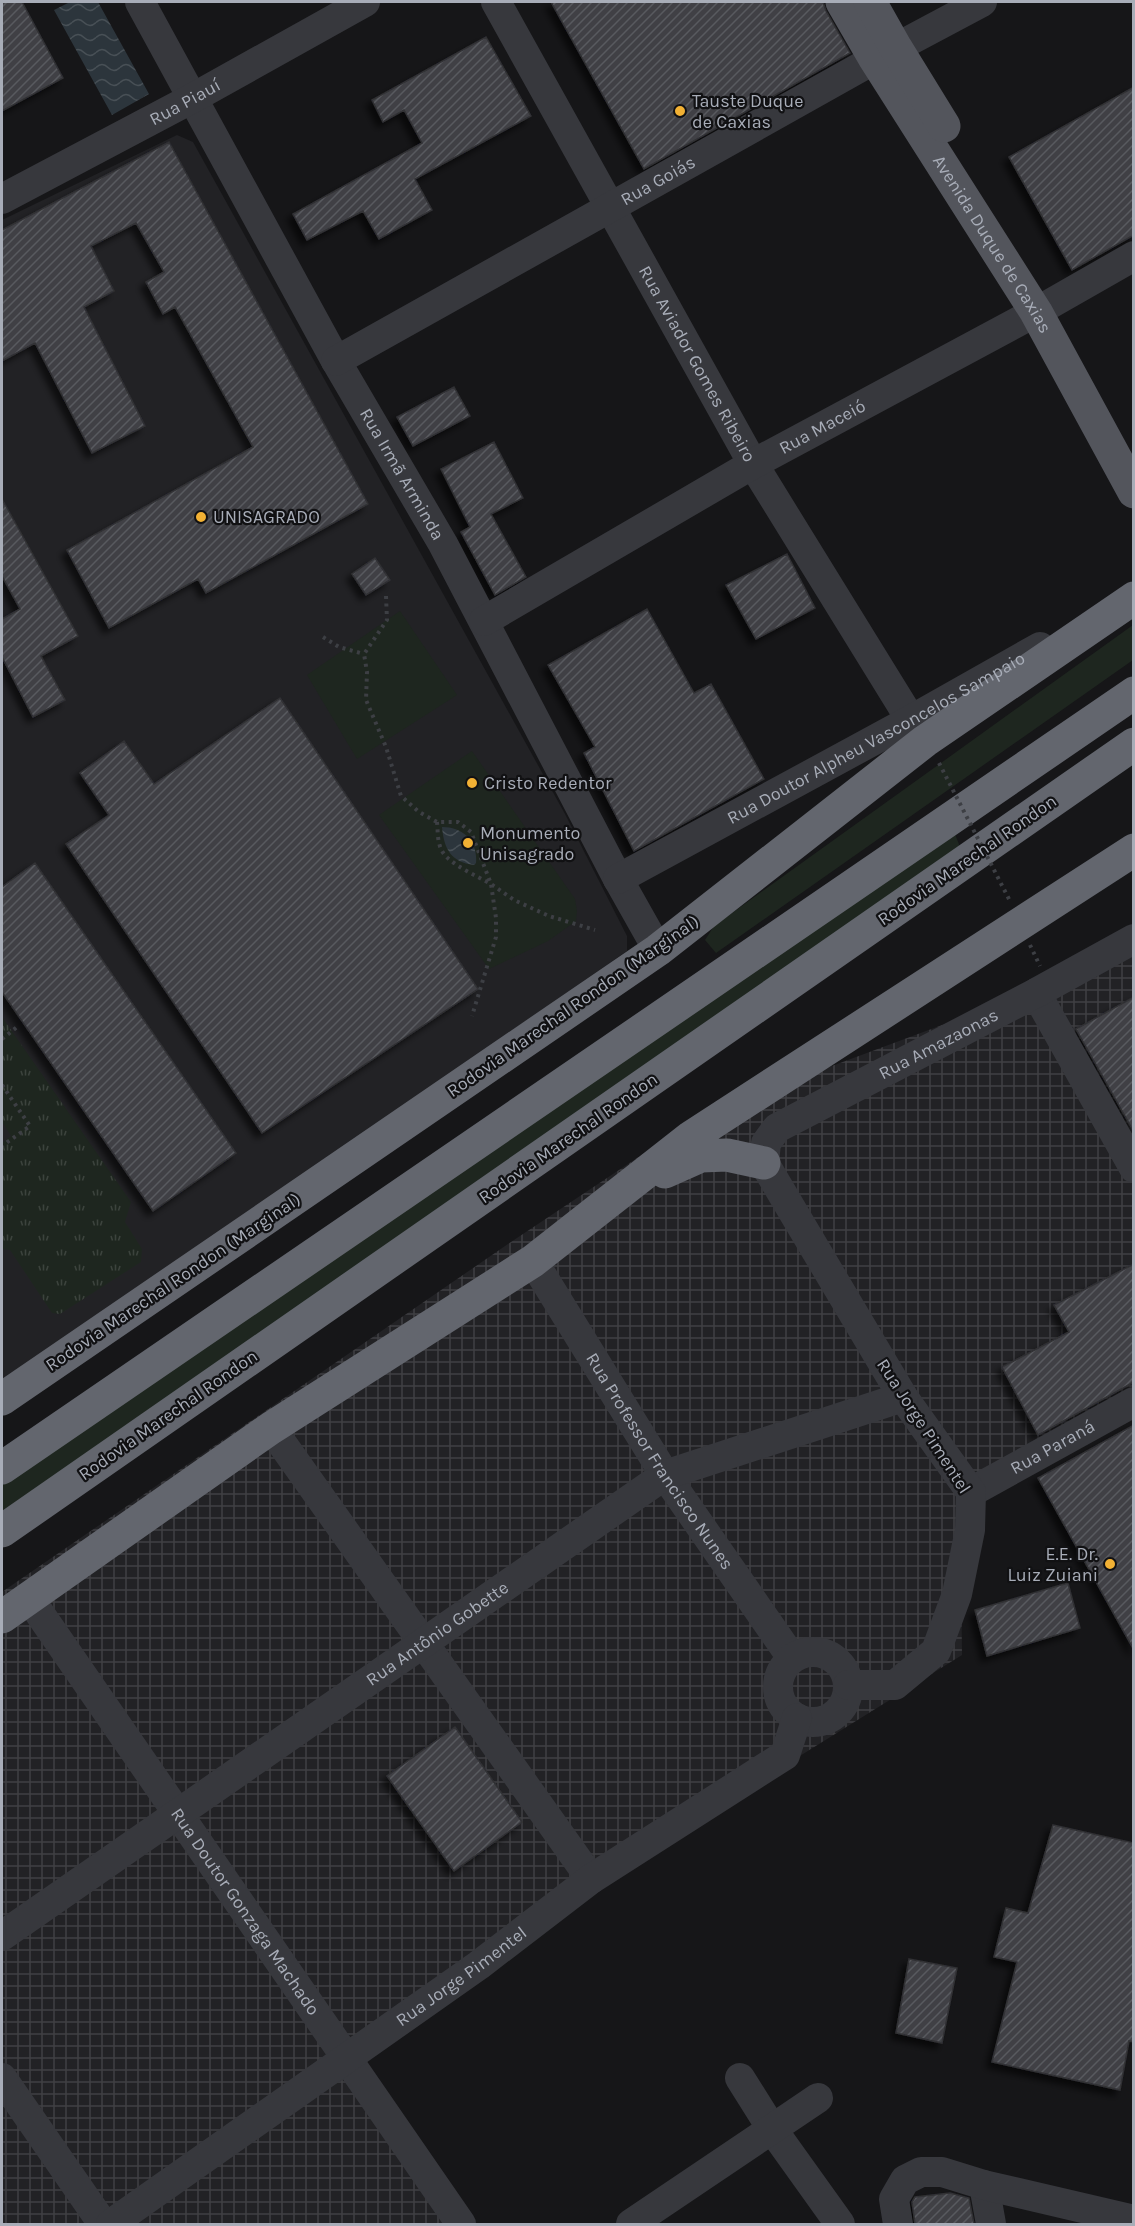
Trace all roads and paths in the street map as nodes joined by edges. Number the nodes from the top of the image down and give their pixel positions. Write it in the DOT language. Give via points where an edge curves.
graph roads {
  1 [pos="140,2"];
  2 [pos="365,2"];
  3 [pos="496,2"];
  4 [pos="842,2"];
  5 [pos="870,2"];
  6 [pos="982,2"];
  7 [pos="885,53"];
  8 [pos="191,99"];
  9 [pos="2,199"];
  10 [pos="610,208"];
  11 [pos="1134,256"];
  12 [pos="1044,306"];
  13 [pos="336,361"];
  14 [pos="1134,452"];
  15 [pos="753,464"];
  16 [pos="1134,492"];
  17 [pos="1134,593"];
  18 [pos="386,596"];
  19 [pos="1134,598"];
  20 [pos="484,621"];
  21 [pos="323,637"];
  22 [pos="364,654"];
  23 [pos="1134,693"];
  24 [pos="911,720"];
  25 [pos="1134,744"];
  26 [pos="939,763"];
  27 [pos="437,822"];
  28 [pos="1134,850"];
  29 [pos="618,879"];
  30 [pos="491,884"];
  31 [pos="1010,901"];
  32 [pos="595,930"];
  33 [pos="1134,939"];
  34 [pos="658,950"];
  35 [pos="1036,993"];
  36 [pos="472,1016"];
  37 [pos="17,1028"];
  38 [pos="2,1039"];
  39 [pos="2,1086"];
  40 [pos="2,1146"];
  41 [pos="764,1163"];
  42 [pos="1134,1168"];
  43 [pos="622,1190"];
  44 [pos="533,1261"];
  45 [pos="903,1397"];
  46 [pos="2,1400"];
  47 [pos="1134,1402"];
  48 [pos="271,1428"];
  49 [pos="2,1468"];
  50 [pos="664,1475"];
  51 [pos="971,1492"];
  52 [pos="2,1531"];
  53 [pos="29,1598"];
  54 [pos="2,1617"];
  55 [pos="423,1642"];
  56 [pos="792,1659"];
  57 [pos="848,1685"];
  58 [pos="797,1718"];
  59 [pos="177,1815"];
  60 [pos="591,1879"];
  61 [pos="2,1936"];
  62 [pos="347,2058"];
  63 [pos="2,2078"];
  64 [pos="740,2078"];
  65 [pos="818,2098"];
  66 [pos="772,2129"];
  67 [pos="984,2185"];
  68 [pos="1134,2220"];
  69 [pos="104,2224"];
  70 [pos="111,2224"];
  71 [pos="461,2224"];
  72 [pos="631,2224"];
  73 [pos="840,2224"];
  74 [pos="898,2224"];
  75 [pos="990,2224"];
  1 -- 8 [label="street, Rua Irmã Arminda"];
  2 -- 8 [label="street, Rua Piauí"];
  3 -- 10 [label="street, Rua Aviador Gomes Ribeiro"];
  4 -- 7 [label="main road, Avenida Duque de Caxias"];
  5 -- 7 [label="main road, Avenida Duque de Caxias"];
  6 -- 7 [label="street, Rua Goiás"];
  7 -- 10 [label="street, Rua Goiás"];
  7 -- 12 [label="main road, Avenida Duque de Caxias"];
  8 -- 9 [label="street, Rua Piauí"];
  8 -- 13 [label="street, Rua Irmã Arminda"];
  10 -- 13 [label="street, Rua Goiás"];
  10 -- 15 [label="street, Rua Aviador Gomes Ribeiro"];
  11 -- 12 [label="street, Rua Maceió"];
  12 -- 14 [label="main road, Avenida Duque de Caxias"];
  12 -- 15 [label="street, Rua Maceió"];
  12 -- 16 [label="main road, Avenida Duque de Caxias"];
  13 -- 20 [label="street, Rua Irmã Arminda"];
  15 -- 20 [label="street, Rua Maceió"];
  15 -- 24 [label="street, Rua Aviador Gomes Ribeiro"];
  17 -- 24 [label="street, Rua Doutor Alpheu Vasconcelos Sampaio"];
  18 -- 22 [label="path" via="387,620"];
  19 -- 34 [label="highway, Rodovia Marechal Rondon (Marginal)" via="925,741"];
  20 -- 29 [label="street, Rua Irmã Arminda"];
  21 -- 22 [label="path" via="339,647"];
  22 -- 27 [label="path" via="366,700 401,796 418,812"];
  23 -- 49 [label="highway"];
  24 -- 29 [label="street, Rua Doutor Alpheu Vasconcelos Sampaio"];
  25 -- 52 [label="highway, Rodovia Marechal Rondon"];
  26 -- 31 [label="path, bridge"];
  27 -- 30 [label="path" via="443,853"];
  27 -- 30 [label="path" via="458,822 471,831"];
  28 -- 43 [label="highway" via="691,1137"];
  29 -- 34 [label="street, Rua Irmã Arminda"];
  30 -- 32 [label="path" via="549,916"];
  30 -- 36 [label="path" via="496,938"];
  33 -- 35 [label="street, Rua Amazaonas"];
  34 -- 46 [label="highway, Rodovia Marechal Rondon (Marginal)"];
  35 -- 41 [label="street, Rua Amazaonas" via="777,1128 766,1143"];
  35 -- 42 [label="street"];
  37 -- 38 [label="path"];
  39 -- 40 [label="path" via="30,1126"];
  41 -- 43 [label="highway" via="727,1155 701,1156"];
  41 -- 45 [label="street, Rua Jorge Pimentel"];
  43 -- 44 [label="highway"];
  44 -- 48 [label="highway"];
  44 -- 50 [label="street, Rua Professor Francisco Nunes"];
  45 -- 50 [label="street, Rua Antônio Gobette"];
  45 -- 51 [label="street, Rua Jorge Pimentel"];
  47 -- 51 [label="street, Rua Paraná"];
  48 -- 53 [label="highway"];
  48 -- 55 [label="street"];
  50 -- 55 [label="street, Rua Antônio Gobette"];
  50 -- 56 [label="street, Rua Professor Francisco Nunes"];
  51 -- 57 [label="street, Rua Jorge Pimentel" via="970,1530 957,1594 936,1652 895,1685"];
  53 -- 54 [label="highway"];
  53 -- 59 [label="street, Rua Doutor Gonzaga Machado"];
  55 -- 59 [label="street, Rua Antônio Gobette"];
  55 -- 60 [label="street"];
  56 -- 57 [label="street" via="806,1652 829,1655 839,1663"];
  56 -- 58 [label="street" via="777,1682 784,1707"];
  57 -- 58 [label="street" via="841,1708 832,1716 809,1722"];
  58 -- 60 [label="street, Rua Jorge Pimentel" via="784,1755"];
  59 -- 61 [label="street, Rua Antônio Gobette"];
  59 -- 62 [label="street, Rua Doutor Gonzaga Machado"];
  60 -- 62 [label="street, Rua Jorge Pimentel" via="479,1965"];
  62 -- 70 [label="street, Rua Jorge Pimentel"];
  62 -- 71 [label="street, Rua Doutor Gonzaga Machado"];
  63 -- 69 [label="street"];
  64 -- 66 [label="street"];
  65 -- 66 [label="street"];
  66 -- 72 [label="street"];
  66 -- 73 [label="street"];
  67 -- 68 [label="street"];
  67 -- 74 [label="street" via="942,2172 921,2172 905,2180 894,2199"];
  67 -- 75 [label="street"];
}
